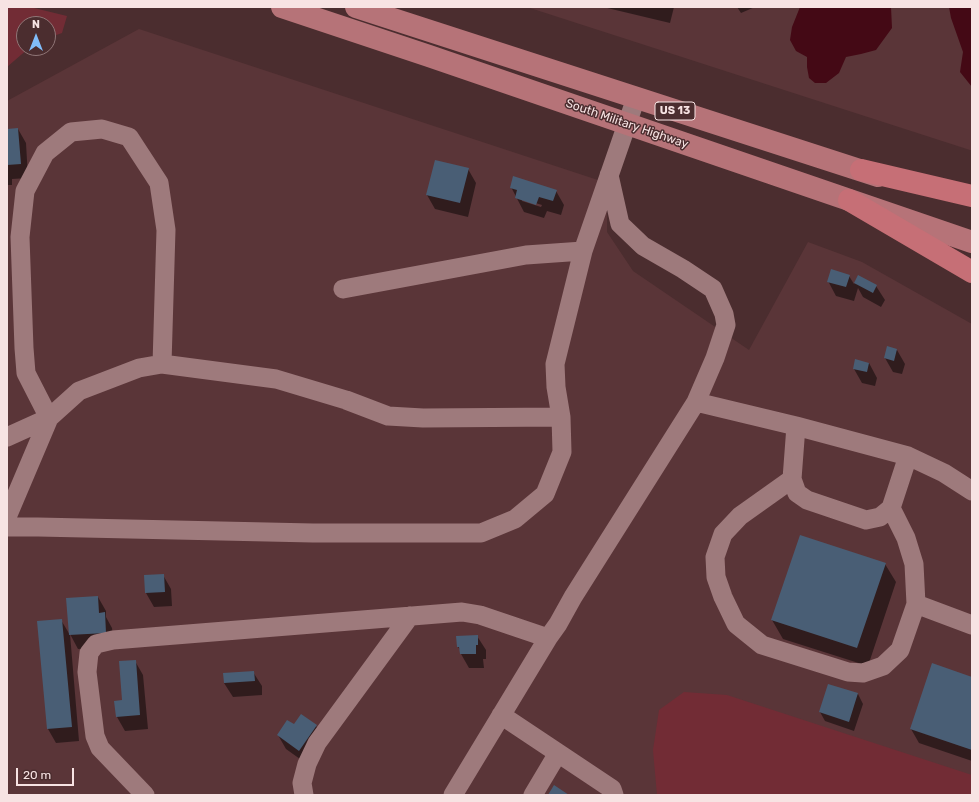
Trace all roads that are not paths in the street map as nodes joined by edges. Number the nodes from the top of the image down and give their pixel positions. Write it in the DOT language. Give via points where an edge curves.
graph roads {
  1 [pos="282,7"];
  2 [pos="356,7"];
  3 [pos="636,98"];
  4 [pos="627,124"];
  5 [pos="860,170"];
  6 [pos="609,175"];
  7 [pos="972,196"];
  8 [pos="849,200"];
  9 [pos="972,206"];
  10 [pos="972,242"];
  11 [pos="583,251"];
  12 [pos="972,272"];
  13 [pos="344,289"];
  14 [pos="162,364"];
  15 [pos="696,402"];
  16 [pos="561,417"];
  17 [pos="49,418"];
  18 [pos="796,426"];
  19 [pos="7,437"];
  20 [pos="908,456"];
  21 [pos="792,479"];
  22 [pos="972,491"];
  23 [pos="891,508"];
  24 [pos="7,518"];
  25 [pos="7,528"];
  26 [pos="916,604"];
  27 [pos="410,616"];
  28 [pos="972,625"];
  29 [pos="548,638"];
  30 [pos="501,715"];
  31 [pos="558,753"];
  32 [pos="616,793"];
  33 [pos="145,795"];
  34 [pos="304,795"];
  35 [pos="452,795"];
  36 [pos="533,795"];
  1 -- 4 [label="main road, South Military Highway / US 13"];
  2 -- 3 [label="main road, US 13"];
  3 -- 4 [label="street"];
  3 -- 5 [label="main road, US 13"];
  4 -- 6 [label="street"];
  4 -- 8 [label="main road, South Military Highway / US 13"];
  5 -- 7 [label="highway"];
  5 -- 9 [label="main road, US 13"];
  6 -- 11 [label="street"];
  6 -- 15 [label="street" via="620,224 643,246 713,289 724,314 726,325"];
  8 -- 10 [label="main road, South Military Highway / US 13"];
  8 -- 12 [label="highway"];
  11 -- 13 [label="street" via="526,255"];
  11 -- 16 [label="street" via="555,364"];
  14 -- 16 [label="street" via="276,379 346,400 388,416"];
  14 -- 17 [label="street" via="139,368 79,391"];
  14 -- 17 [label="street" via="166,230 159,183 130,137 102,129 71,132 45,153 25,192 20,237 26,373"];
  15 -- 18 [label="street"];
  15 -- 29 [label="street"];
  16 -- 25 [label="street" via="562,452 545,494 515,519 481,533"];
  17 -- 19 [label="street"];
  17 -- 24 [label="street"];
  18 -- 20 [label="street"];
  18 -- 21 [label="street"];
  20 -- 22 [label="street" via="944,473"];
  20 -- 23 [label="street"];
  21 -- 23 [label="street" via="797,493 807,500 866,520 880,517"];
  21 -- 26 [label="street" via="740,516 723,534 715,557 716,577 736,624 762,645 848,672 863,673 883,666 900,650"];
  23 -- 26 [label="street" via="906,538 914,564"];
  26 -- 28 [label="street"];
  27 -- 29 [label="street" via="462,612 480,615"];
  27 -- 33 [label="street" via="113,640 96,644 89,653 87,672 95,736 100,748"];
  27 -- 34 [label="street" via="317,744 307,764 302,783"];
  29 -- 30 [label="street"];
  30 -- 31 [label="street"];
  30 -- 35 [label="street"];
  31 -- 32 [label="street"];
  31 -- 36 [label="street"];
}
